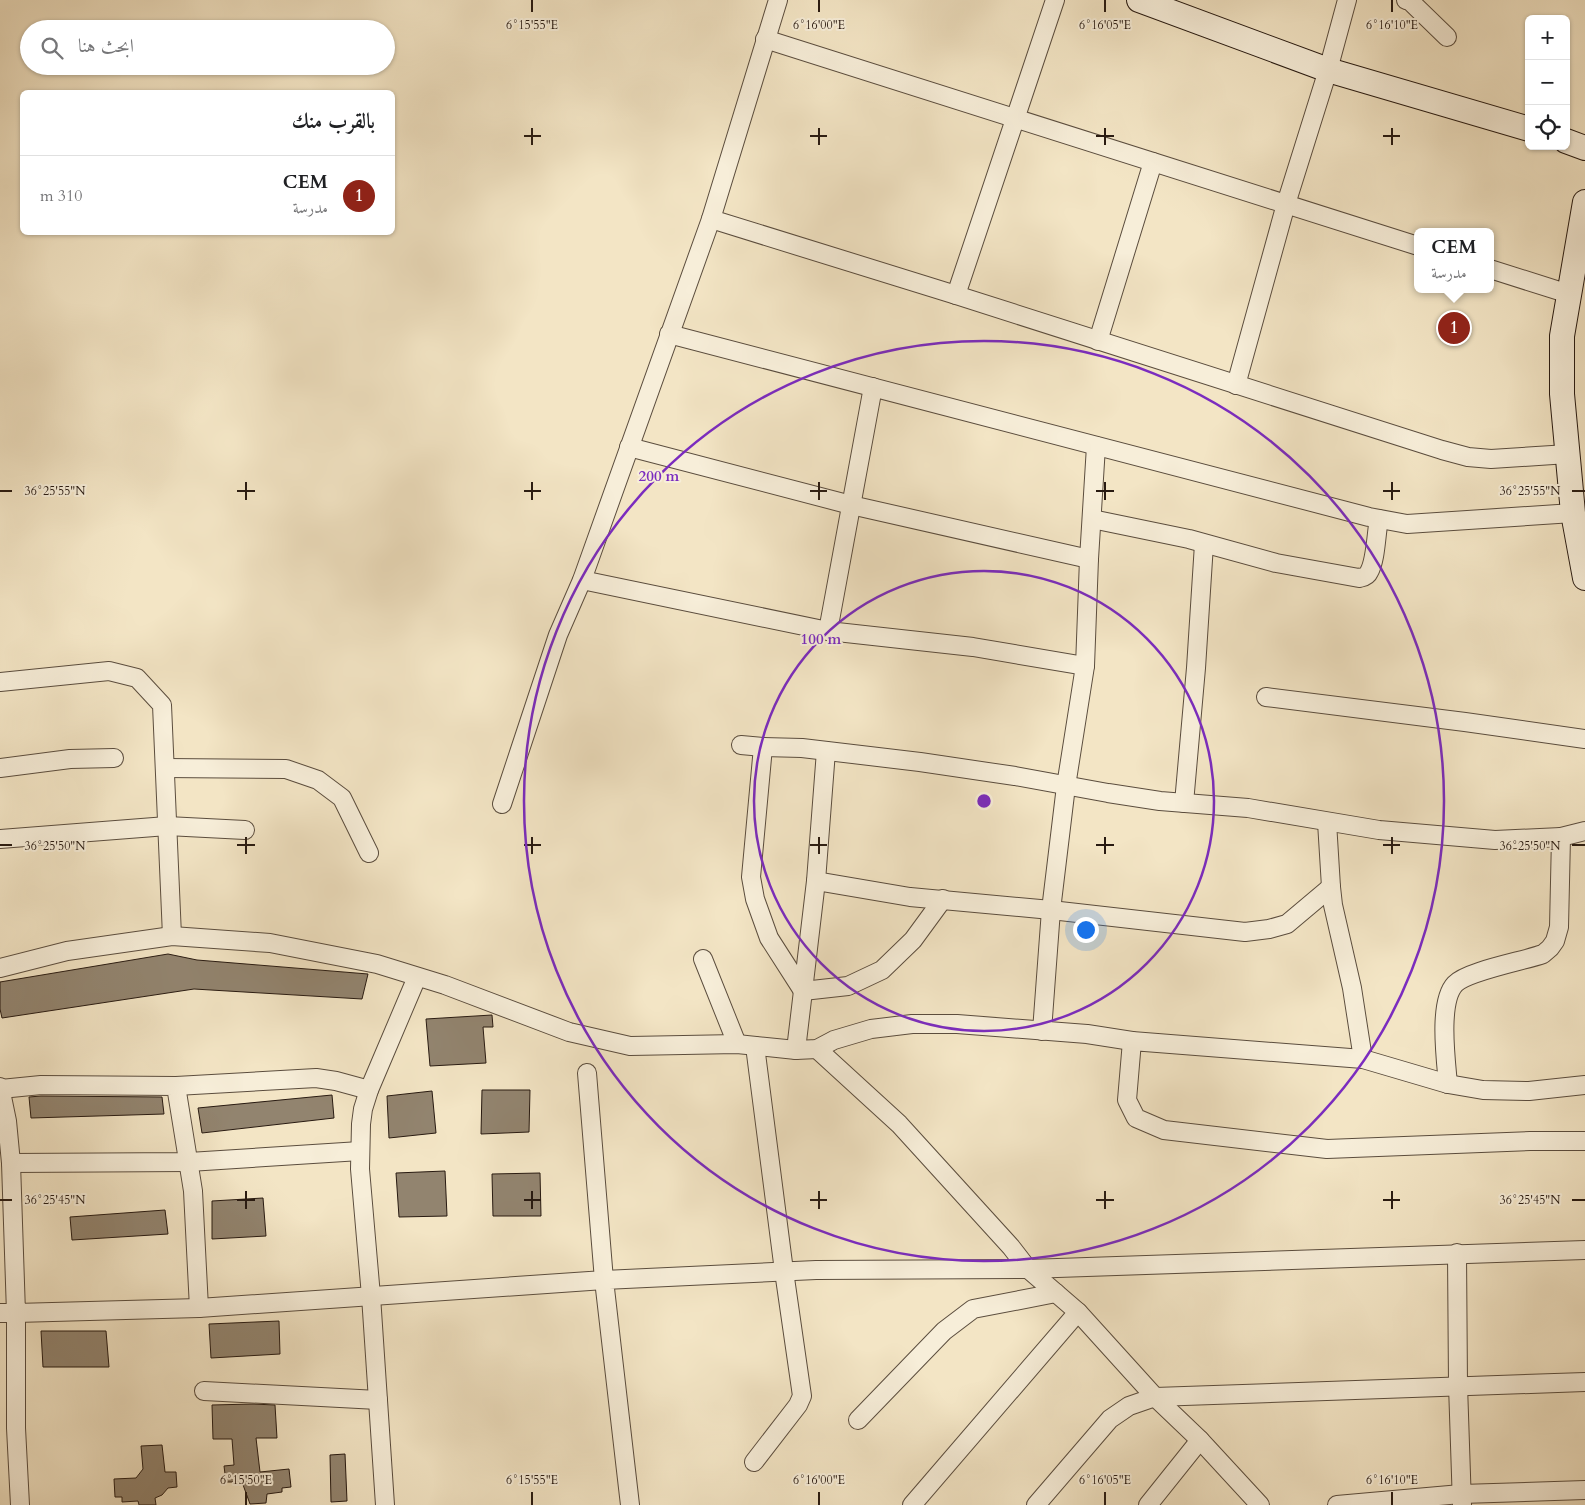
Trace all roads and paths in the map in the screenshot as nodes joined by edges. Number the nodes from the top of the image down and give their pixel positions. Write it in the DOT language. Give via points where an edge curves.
graph roads {
  1 [pos="778,0"];
  2 [pos="1055,0"];
  3 [pos="1139,0"];
  4 [pos="1347,0"];
  5 [pos="1406,0"];
  6 [pos="1447,38"];
  7 [pos="765,39"];
  8 [pos="1328,70"];
  9 [pos="1016,118"];
  10 [pos="1525,128"];
  11 [pos="1570,143"];
  12 [pos="1585,148"];
  13 [pos="1153,162"];
  14 [pos="1585,202"];
  15 [pos="1286,204"];
  16 [pos="711,219"];
  17 [pos="1414,245"];
  18 [pos="1494,270"];
  19 [pos="1569,294"];
  20 [pos="956,295"];
  21 [pos="669,334"];
  22 [pos="1098,341"];
  23 [pos="1236,385"];
  24 [pos="874,387"];
  25 [pos="1096,446"];
  26 [pos="629,447"];
  27 [pos="1568,454"];
  28 [pos="851,505"];
  29 [pos="1573,513"];
  30 [pos="1092,519"];
  31 [pos="1378,519"];
  32 [pos="1204,544"];
  33 [pos="1089,559"];
  34 [pos="1585,578"];
  35 [pos="582,580"];
  36 [pos="828,631"];
  37 [pos="1085,666"];
  38 [pos="0,682"];
  39 [pos="1266,697"];
  40 [pos="1585,739"];
  41 [pos="742,745"];
  42 [pos="762,747"];
  43 [pos="826,751"];
  44 [pos="114,758"];
  45 [pos="0,768"];
  46 [pos="165,768"];
  47 [pos="1066,786"];
  48 [pos="1184,803"];
  49 [pos="502,804"];
  50 [pos="1327,822"];
  51 [pos="167,826"];
  52 [pos="245,830"];
  53 [pos="1585,831"];
  54 [pos="1561,837"];
  55 [pos="0,839"];
  56 [pos="369,853"];
  57 [pos="816,881"];
  58 [pos="1331,887"];
  59 [pos="943,899"];
  60 [pos="1051,910"];
  61 [pos="172,936"];
  62 [pos="703,959"];
  63 [pos="0,968"];
  64 [pos="417,977"];
  65 [pos="803,991"];
  66 [pos="1042,1031"];
  67 [pos="1132,1041"];
  68 [pos="737,1044"];
  69 [pos="755,1046"];
  70 [pos="817,1049"];
  71 [pos="796,1050"];
  72 [pos="1363,1059"];
  73 [pos="587,1073"];
  74 [pos="1448,1084"];
  75 [pos="1585,1085"];
  76 [pos="176,1086"];
  77 [pos="0,1088"];
  78 [pos="369,1090"];
  79 [pos="1585,1141"];
  80 [pos="360,1151"];
  81 [pos="189,1162"];
  82 [pos="11,1163"];
  83 [pos="1585,1250"];
  84 [pos="1457,1253"];
  85 [pos="1028,1269"];
  86 [pos="784,1271"];
  87 [pos="604,1280"];
  88 [pos="1056,1293"];
  89 [pos="371,1296"];
  90 [pos="199,1308"];
  91 [pos="1078,1312"];
  92 [pos="8,1313"];
  93 [pos="1585,1382"];
  94 [pos="1458,1385"];
  95 [pos="204,1391"];
  96 [pos="1155,1397"];
  97 [pos="378,1400"];
  98 [pos="858,1420"];
  99 [pos="1200,1440"];
  100 [pos="754,1462"];
  101 [pos="1585,1490"];
  102 [pos="1461,1500"];
  103 [pos="20,1505"];
  104 [pos="385,1505"];
  105 [pos="630,1505"];
  106 [pos="912,1505"];
  107 [pos="1036,1505"];
  108 [pos="1148,1505"];
  109 [pos="1260,1505"];
  110 [pos="1337,1505"];
  1 -- 7 [label="street"];
  2 -- 9 [label="street"];
  3 -- 8 [label="street"];
  4 -- 8 [label="street"];
  5 -- 6 [label="street"];
  7 -- 9 [label="street"];
  7 -- 16 [label="street"];
  8 -- 10 [label="street"];
  8 -- 15 [label="street"];
  9 -- 13 [label="street"];
  9 -- 20 [label="street"];
  11 -- 12 [label="street"];
  13 -- 15 [label="street"];
  13 -- 22 [label="street"];
  14 -- 19 [label="street"];
  15 -- 17 [label="street"];
  15 -- 23 [label="street"];
  16 -- 20 [label="street"];
  16 -- 21 [label="street"];
  18 -- 19 [label="street"];
  19 -- 27 [label="street" via="1562,336 1562,394"];
  20 -- 22 [label="street"];
  21 -- 24 [label="street"];
  21 -- 26 [label="street"];
  22 -- 23 [label="street"];
  23 -- 27 [label="street" via="1468,457 1491,459"];
  24 -- 25 [label="street"];
  24 -- 28 [label="street"];
  25 -- 30 [label="street"];
  25 -- 31 [label="street"];
  26 -- 28 [label="street"];
  26 -- 35 [label="street"];
  27 -- 29 [label="street"];
  28 -- 33 [label="street"];
  28 -- 36 [label="street"];
  29 -- 31 [label="street" via="1407,524"];
  29 -- 34 [label="street"];
  30 -- 32 [label="street"];
  30 -- 33 [label="street"];
  31 -- 32 [label="street" via="1369,573 1359,578 1276,563"];
  32 -- 48 [label="street"];
  33 -- 37 [label="street"];
  35 -- 36 [label="street"];
  35 -- 49 [label="street" via="558,636"];
  36 -- 37 [label="street" via="973,647"];
  37 -- 47 [label="street"];
  38 -- 46 [label="street" via="109,671 137,678 162,705"];
  39 -- 40 [label="street"];
  41 -- 42 [label="street"];
  42 -- 43 [label="street"];
  42 -- 65 [label="street" via="751,877 769,938"];
  43 -- 47 [label="street" via="920,762"];
  43 -- 57 [label="street"];
  44 -- 45 [label="street" via="70,759"];
  46 -- 51 [label="street"];
  46 -- 56 [label="street" via="286,769 318,780 342,798"];
  47 -- 48 [label="street"];
  47 -- 60 [label="street"];
  48 -- 50 [label="street" via="1248,808"];
  50 -- 54 [label="street" via="1459,838"];
  50 -- 58 [label="street"];
  51 -- 52 [label="street"];
  51 -- 55 [label="street"];
  51 -- 61 [label="street"];
  53 -- 54 [label="street"];
  54 -- 74 [label="street" via="1559,927 1555,941 1543,954 1464,978 1455,984 1450,992 1444,1035"];
  57 -- 59 [label="street"];
  57 -- 65 [label="street"];
  58 -- 60 [label="street" via="1287,924 1245,932"];
  58 -- 72 [label="street"];
  59 -- 60 [label="street"];
  59 -- 65 [label="street" via="913,940 882,970 848,986"];
  60 -- 66 [label="street"];
  61 -- 63 [label="street" via="67,951"];
  61 -- 64 [label="street" via="270,943 377,964"];
  62 -- 68 [label="street"];
  64 -- 68 [label="street" via="569,1032 630,1046"];
  64 -- 78 [label="street"];
  65 -- 71 [label="street"];
  66 -- 67 [label="street"];
  66 -- 70 [label="street" via="912,1024 871,1029 834,1040"];
  67 -- 72 [label="street"];
  67 -- 79 [label="street" via="1126,1100 1136,1118 1164,1130 1327,1149"];
  68 -- 69 [label="street"];
  69 -- 71 [label="street"];
  69 -- 86 [label="street"];
  70 -- 71 [label="street"];
  70 -- 85 [label="street" via="899,1124"];
  72 -- 74 [label="street"];
  73 -- 87 [label="street"];
  74 -- 75 [label="street" via="1483,1090 1529,1091"];
  76 -- 77 [label="street" via="41,1085"];
  76 -- 78 [label="street" via="316,1078"];
  76 -- 81 [label="street"];
  77 -- 82 [label="street"];
  78 -- 80 [label="street" via="362,1112"];
  80 -- 81 [label="street"];
  80 -- 89 [label="street"];
  81 -- 82 [label="street"];
  81 -- 90 [label="street"];
  82 -- 92 [label="street"];
  83 -- 84 [label="street"];
  84 -- 85 [label="street"];
  84 -- 94 [label="street"];
  85 -- 86 [label="street"];
  85 -- 88 [label="street"];
  86 -- 87 [label="street"];
  86 -- 100 [label="street" via="802,1396"];
  87 -- 89 [label="street"];
  87 -- 105 [label="street"];
  88 -- 91 [label="street"];
  88 -- 98 [label="street" via="973,1309 944,1331"];
  89 -- 90 [label="street"];
  89 -- 97 [label="street"];
  90 -- 92 [label="street"];
  91 -- 96 [label="street"];
  91 -- 106 [label="street"];
  92 -- 103 [label="street"];
  93 -- 94 [label="street"];
  94 -- 96 [label="street"];
  94 -- 102 [label="street"];
  95 -- 97 [label="street"];
  96 -- 99 [label="street"];
  96 -- 107 [label="street" via="1129,1406 1110,1419"];
  97 -- 104 [label="street"];
  99 -- 108 [label="street"];
  99 -- 109 [label="street"];
  101 -- 102 [label="street"];
  102 -- 110 [label="street"];
}
